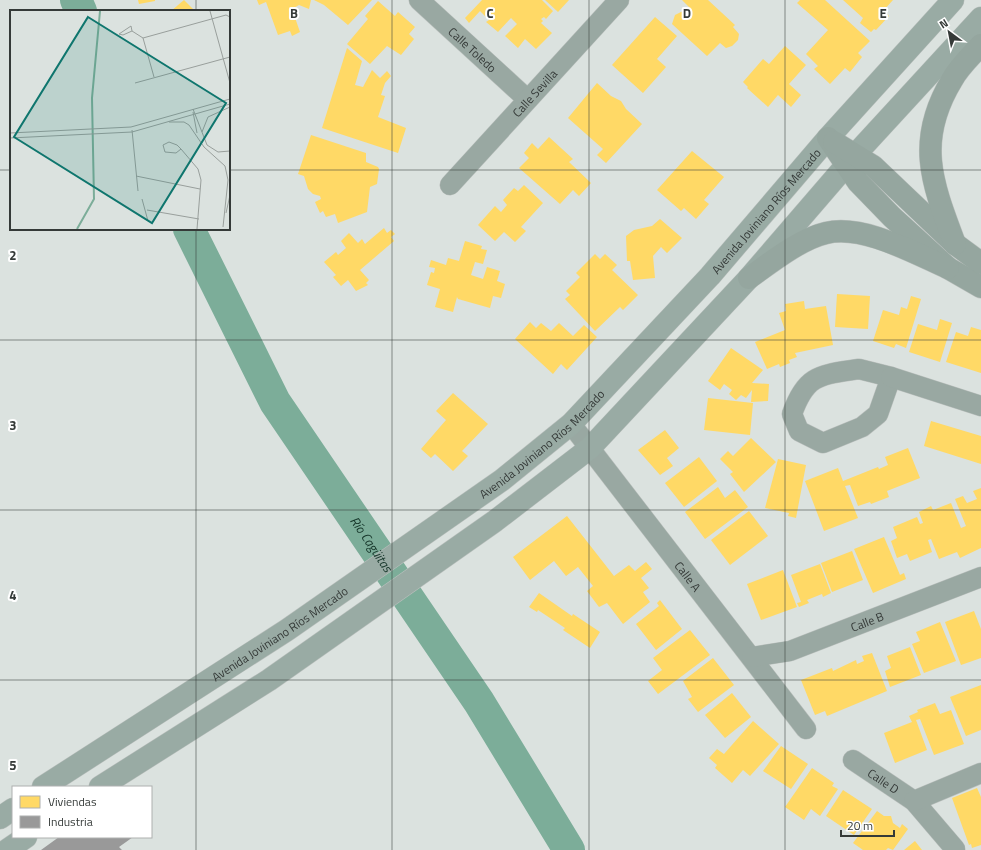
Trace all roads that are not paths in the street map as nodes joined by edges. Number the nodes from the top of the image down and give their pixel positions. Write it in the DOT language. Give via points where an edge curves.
graph roads {
  1 [pos="419,0"];
  2 [pos="619,0"];
  3 [pos="953,0"];
  4 [pos="981,18"];
  5 [pos="981,45"];
  6 [pos="527,99"];
  7 [pos="828,138"];
  8 [pos="851,160"];
  9 [pos="450,185"];
  10 [pos="955,244"];
  11 [pos="981,263"];
  12 [pos="948,268"];
  13 [pos="748,278"];
  14 [pos="981,287"];
  15 [pos="891,377"];
  16 [pos="981,406"];
  17 [pos="571,424"];
  18 [pos="590,448"];
  19 [pos="981,577"];
  20 [pos="752,657"];
  21 [pos="806,729"];
  22 [pos="853,760"];
  23 [pos="981,773"];
  24 [pos="45,786"];
  25 [pos="102,786"];
  26 [pos="914,800"];
  27 [pos="12,810"];
  28 [pos="0,818"];
  29 [pos="25,838"];
  30 [pos="955,849"];
  31 [pos="7,850"];
  1 -- 6 [label="street, Calle Toledo"];
  2 -- 6 [label="street, Calle Sevilla"];
  3 -- 7 [label="main road, Avenida Joviniano Ríos Mercado"];
  4 -- 8 [label="main road"];
  5 -- 10 [label="highway" via="952,79 931,128 930,168"];
  6 -- 9 [label="street, Calle Sevilla"];
  7 -- 8 [label="highway"];
  7 -- 17 [label="main road, Avenida Joviniano Ríos Mercado" via="710,276"];
  8 -- 10 [label="highway" via="873,166"];
  8 -- 12 [label="highway" via="858,182"];
  8 -- 13 [label="main road"];
  10 -- 11 [label="highway"];
  12 -- 13 [label="highway" via="891,243 858,233 839,232 825,233 801,244"];
  12 -- 14 [label="highway"];
  13 -- 18 [label="main road"];
  15 -- 15 [label="street" via="859,369 830,374 809,382 798,396 792,414 799,431 823,443 862,427 878,414"];
  15 -- 16 [label="street"];
  17 -- 18 [label="street, Calle A"];
  17 -- 24 [label="main road, Avenida Joviniano Ríos Mercado" via="502,480 287,630"];
  18 -- 20 [label="street, Calle A"];
  18 -- 25 [label="main road" via="495,521 269,680"];
  19 -- 20 [label="street, Calle B" via="790,651"];
  20 -- 21 [label="street, Calle A"];
  22 -- 26 [label="street, Calle D"];
  23 -- 26 [label="street"];
  26 -- 30 [label="street, Calle D"];
  27 -- 28 [label="main road"];
  29 -- 31 [label="main road"];
}
